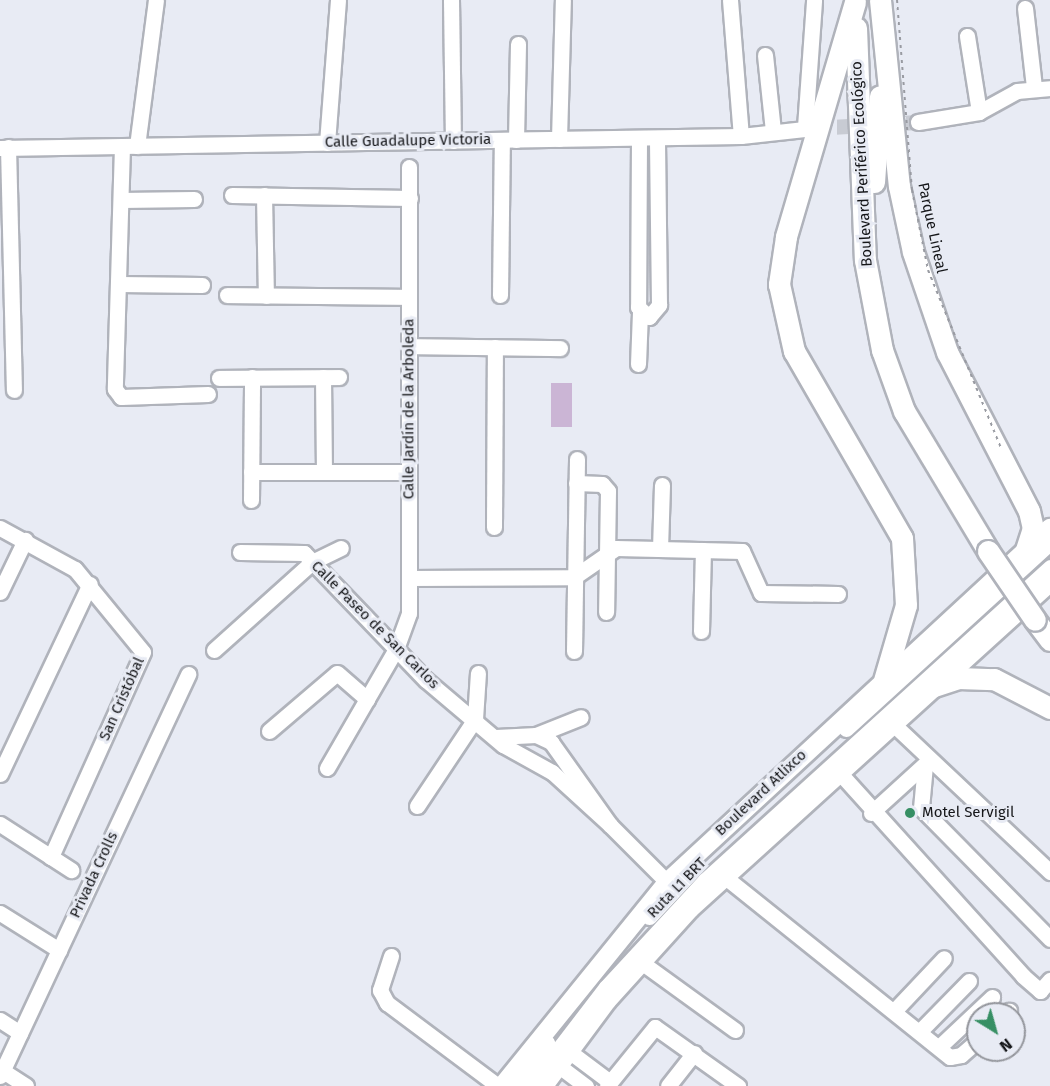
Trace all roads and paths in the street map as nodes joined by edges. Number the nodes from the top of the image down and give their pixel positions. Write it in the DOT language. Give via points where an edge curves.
graph roads {
  1 [pos="156,0"];
  2 [pos="338,0"];
  3 [pos="451,0"];
  4 [pos="563,0"];
  5 [pos="730,0"];
  6 [pos="814,0"];
  7 [pos="880,0"];
  8 [pos="897,0"];
  9 [pos="855,1"];
  10 [pos="1025,8"];
  11 [pos="967,36"];
  12 [pos="518,44"];
  13 [pos="885,45"];
  14 [pos="765,56"];
  15 [pos="1034,87"];
  16 [pos="1050,88"];
  17 [pos="979,112"];
  18 [pos="918,122"];
  19 [pos="773,131"];
  20 [pos="741,136"];
  21 [pos="639,138"];
  22 [pos="657,138"];
  23 [pos="560,139"];
  24 [pos="509,140"];
  25 [pos="453,141"];
  26 [pos="327,142"];
  27 [pos="130,146"];
  28 [pos="4,148"];
  29 [pos="409,167"];
  30 [pos="232,195"];
  31 [pos="264,195"];
  32 [pos="410,198"];
  33 [pos="194,199"];
  34 [pos="121,200"];
  35 [pos="865,260"];
  36 [pos="119,284"];
  37 [pos="202,285"];
  38 [pos="501,295"];
  39 [pos="227,296"];
  40 [pos="266,296"];
  41 [pos="409,297"];
  42 [pos="640,312"];
  43 [pos="410,346"];
  44 [pos="495,347"];
  45 [pos="560,348"];
  46 [pos="638,364"];
  47 [pos="252,377"];
  48 [pos="323,377"];
  49 [pos="339,377"];
  50 [pos="219,378"];
  51 [pos="14,390"];
  52 [pos="208,394"];
  53 [pos="1001,448"];
  54 [pos="577,459"];
  55 [pos="251,472"];
  56 [pos="324,472"];
  57 [pos="408,472"];
  58 [pos="576,483"];
  59 [pos="662,485"];
  60 [pos="251,500"];
  61 [pos="494,527"];
  62 [pos="0,528"];
  63 [pos="1050,528"];
  64 [pos="25,540"];
  65 [pos="1050,543"];
  66 [pos="341,548"];
  67 [pos="660,549"];
  68 [pos="1026,549"];
  69 [pos="703,550"];
  70 [pos="240,552"];
  71 [pos="607,553"];
  72 [pos="312,562"];
  73 [pos="1050,567"];
  74 [pos="574,577"];
  75 [pos="408,578"];
  76 [pos="1050,583"];
  77 [pos="90,584"];
  78 [pos="0,592"];
  79 [pos="838,594"];
  80 [pos="606,612"];
  81 [pos="701,631"];
  82 [pos="1049,639"];
  83 [pos="396,649"];
  84 [pos="214,650"];
  85 [pos="574,651"];
  86 [pos="478,673"];
  87 [pos="188,674"];
  88 [pos="884,680"];
  89 [pos="931,687"];
  90 [pos="367,699"];
  91 [pos="1050,708"];
  92 [pos="581,717"];
  93 [pos="475,719"];
  94 [pos="891,722"];
  95 [pos="269,731"];
  96 [pos="536,735"];
  97 [pos="496,736"];
  98 [pos="927,762"];
  99 [pos="327,768"];
  100 [pos="838,771"];
  101 [pos="0,774"];
  102 [pos="417,806"];
  103 [pos="871,813"];
  104 [pos="0,824"];
  105 [pos="610,825"];
  106 [pos="51,857"];
  107 [pos="71,870"];
  108 [pos="1050,872"];
  109 [pos="724,877"];
  110 [pos="667,882"];
  111 [pos="0,913"];
  112 [pos="1050,939"];
  113 [pos="59,950"];
  114 [pos="391,956"];
  115 [pos="944,958"];
  116 [pos="641,962"];
  117 [pos="969,981"];
  118 [pos="1050,981"];
  119 [pos="992,997"];
  120 [pos="895,1010"];
  121 [pos="0,1020"];
  122 [pos="735,1030"];
  123 [pos="920,1031"];
  124 [pos="20,1033"];
  125 [pos="939,1047"];
  126 [pos="966,1051"];
  127 [pos="694,1053"];
  128 [pos="564,1059"];
  129 [pos="1,1072"];
  130 [pos="609,1084"];
  131 [pos="26,1086"];
  132 [pos="500,1086"];
  133 [pos="515,1086"];
  134 [pos="530,1086"];
  135 [pos="544,1086"];
  136 [pos="586,1086"];
  137 [pos="669,1086"];
  138 [pos="738,1086"];
  1 -- 27 [label="street"];
  2 -- 26 [label="street"];
  3 -- 25 [label="street"];
  4 -- 23 [label="street"];
  5 -- 20 [label="street"];
  6 -- 19 [label="street, Calle Guadalupe Victoria" via="810,127"];
  7 -- 13 [label="highway"];
  8 -- 53 [label="path, Parque Lineal, bridge" via="910,170 928,270"];
  9 -- 35 [label="highway, Boulevard Periférico Ecológico"];
  9 -- 88 [label="highway" via="812,163 786,237 778,284 794,351 891,513 903,544 906,605"];
  10 -- 15 [label="street"];
  11 -- 17 [label="street"];
  12 -- 24 [label="street"];
  13 -- 35 [label="highway"];
  13 -- 68 [label="highway" via="899,186 919,274 962,384 1029,511 1033,528"];
  14 -- 19 [label="street"];
  15 -- 16 [label="street"];
  15 -- 17 [label="street"];
  17 -- 18 [label="street"];
  19 -- 20 [label="street, Calle Guadalupe Victoria"];
  20 -- 22 [label="street, Calle Guadalupe Victoria"];
  21 -- 22 [label="street, Calle Guadalupe Victoria"];
  21 -- 23 [label="street, Calle Guadalupe Victoria"];
  21 -- 42 [label="street"];
  22 -- 42 [label="street" via="658,305 657,314"];
  23 -- 24 [label="street, Calle Guadalupe Victoria"];
  24 -- 25 [label="street, Calle Guadalupe Victoria"];
  24 -- 38 [label="street"];
  25 -- 26 [label="street, Calle Guadalupe Victoria"];
  26 -- 27 [label="street, Calle Guadalupe Victoria"];
  27 -- 28 [label="street, Calle Guadalupe Victoria"];
  27 -- 34 [label="street"];
  28 -- 51 [label="street"];
  29 -- 32 [label="street, Calle Jardín de la Arboleda"];
  30 -- 31 [label="street"];
  31 -- 32 [label="street"];
  31 -- 40 [label="street"];
  32 -- 41 [label="street, Calle Jardín de la Arboleda"];
  33 -- 34 [label="street"];
  34 -- 36 [label="street"];
  35 -- 82 [label="highway, Boulevard Periférico Ecológico, bridge" via="882,350 904,411 988,551"];
  36 -- 37 [label="street"];
  36 -- 52 [label="street" via="118,394"];
  39 -- 40 [label="street"];
  40 -- 41 [label="street"];
  41 -- 43 [label="street, Calle Jardín de la Arboleda"];
  42 -- 46 [label="street"];
  43 -- 44 [label="street"];
  43 -- 57 [label="street, Calle Jardín de la Arboleda"];
  44 -- 45 [label="street"];
  44 -- 61 [label="street"];
  47 -- 48 [label="street"];
  47 -- 50 [label="street"];
  47 -- 55 [label="street"];
  48 -- 49 [label="street"];
  48 -- 56 [label="street"];
  54 -- 58 [label="street"];
  55 -- 56 [label="street"];
  55 -- 60 [label="street"];
  56 -- 57 [label="street"];
  57 -- 75 [label="street, Calle Jardín de la Arboleda"];
  58 -- 71 [label="street" via="607,486"];
  58 -- 74 [label="street"];
  59 -- 67 [label="street"];
  62 -- 64 [label="street, San Cristóbal"];
  63 -- 68 [label="main road, Boulevard Atlixco"];
  64 -- 77 [label="street, San Cristóbal" via="75,569"];
  64 -- 78 [label="street"];
  65 -- 133 [label="street, Ruta L1 BRT" via="682,880 595,980"];
  66 -- 72 [label="street"];
  67 -- 69 [label="street"];
  67 -- 71 [label="street" via="616,548"];
  68 -- 88 [label="main road, Boulevard Atlixco"];
  69 -- 79 [label="street" via="747,554 751,581 761,593"];
  69 -- 81 [label="street"];
  70 -- 72 [label="street, Calle Paseo de San Carlos" via="304,553"];
  71 -- 74 [label="street"];
  71 -- 80 [label="street"];
  72 -- 83 [label="street, Calle Paseo de San Carlos"];
  72 -- 84 [label="street"];
  73 -- 134 [label="street, Ruta L1 BRT" via="705,880 606,987"];
  74 -- 75 [label="street"];
  74 -- 85 [label="street"];
  75 -- 83 [label="street, Calle Jardín de la Arboleda" via="409,613"];
  76 -- 89 [label="main road"];
  77 -- 101 [label="street"];
  77 -- 106 [label="street, San Cristóbal" via="143,652"];
  83 -- 90 [label="street, Calle Jardín de la Arboleda"];
  83 -- 93 [label="street, Calle Paseo de San Carlos"];
  86 -- 93 [label="street"];
  87 -- 113 [label="street, Privada Crolls"];
  88 -- 110 [label="main road, Boulevard Atlixco"];
  89 -- 91 [label="highway" via="958,678 994,679"];
  89 -- 94 [label="main road"];
  90 -- 95 [label="street" via="338,673"];
  90 -- 99 [label="street, Calle Jardín de la Arboleda"];
  92 -- 96 [label="street"];
  93 -- 97 [label="street, Calle Paseo de San Carlos"];
  93 -- 102 [label="street"];
  94 -- 98 [label="street"];
  94 -- 100 [label="main road"];
  96 -- 97 [label="street"];
  96 -- 105 [label="street, Calle Paseo de San Carlos" via="556,748"];
  97 -- 105 [label="street, Calle Paseo de San Carlos" via="552,772"];
  98 -- 103 [label="street"];
  98 -- 108 [label="street"];
  98 -- 112 [label="street" via="921,808"];
  100 -- 103 [label="street"];
  100 -- 109 [label="main road"];
  103 -- 118 [label="street" via="1023,976 1040,991"];
  104 -- 106 [label="street"];
  105 -- 110 [label="street, Calle Paseo de San Carlos"];
  106 -- 107 [label="street"];
  109 -- 116 [label="main road"];
  109 -- 120 [label="street"];
  110 -- 132 [label="main road, Boulevard Atlixco"];
  111 -- 113 [label="street"];
  113 -- 124 [label="street, Privada Crolls"];
  114 -- 132 [label="street" via="380,990 387,1004"];
  115 -- 120 [label="street"];
  116 -- 122 [label="street"];
  116 -- 128 [label="main road"];
  117 -- 123 [label="street"];
  119 -- 125 [label="street"];
  120 -- 123 [label="street"];
  121 -- 124 [label="street"];
  123 -- 125 [label="street"];
  124 -- 129 [label="street, Privada Crolls"];
  125 -- 126 [label="street" via="950,1057"];
  127 -- 130 [label="street" via="655,1027"];
  127 -- 137 [label="street"];
  127 -- 138 [label="street"];
  128 -- 130 [label="street"];
  128 -- 135 [label="main road"];
  128 -- 136 [label="street"];
  129 -- 131 [label="street"];
}
